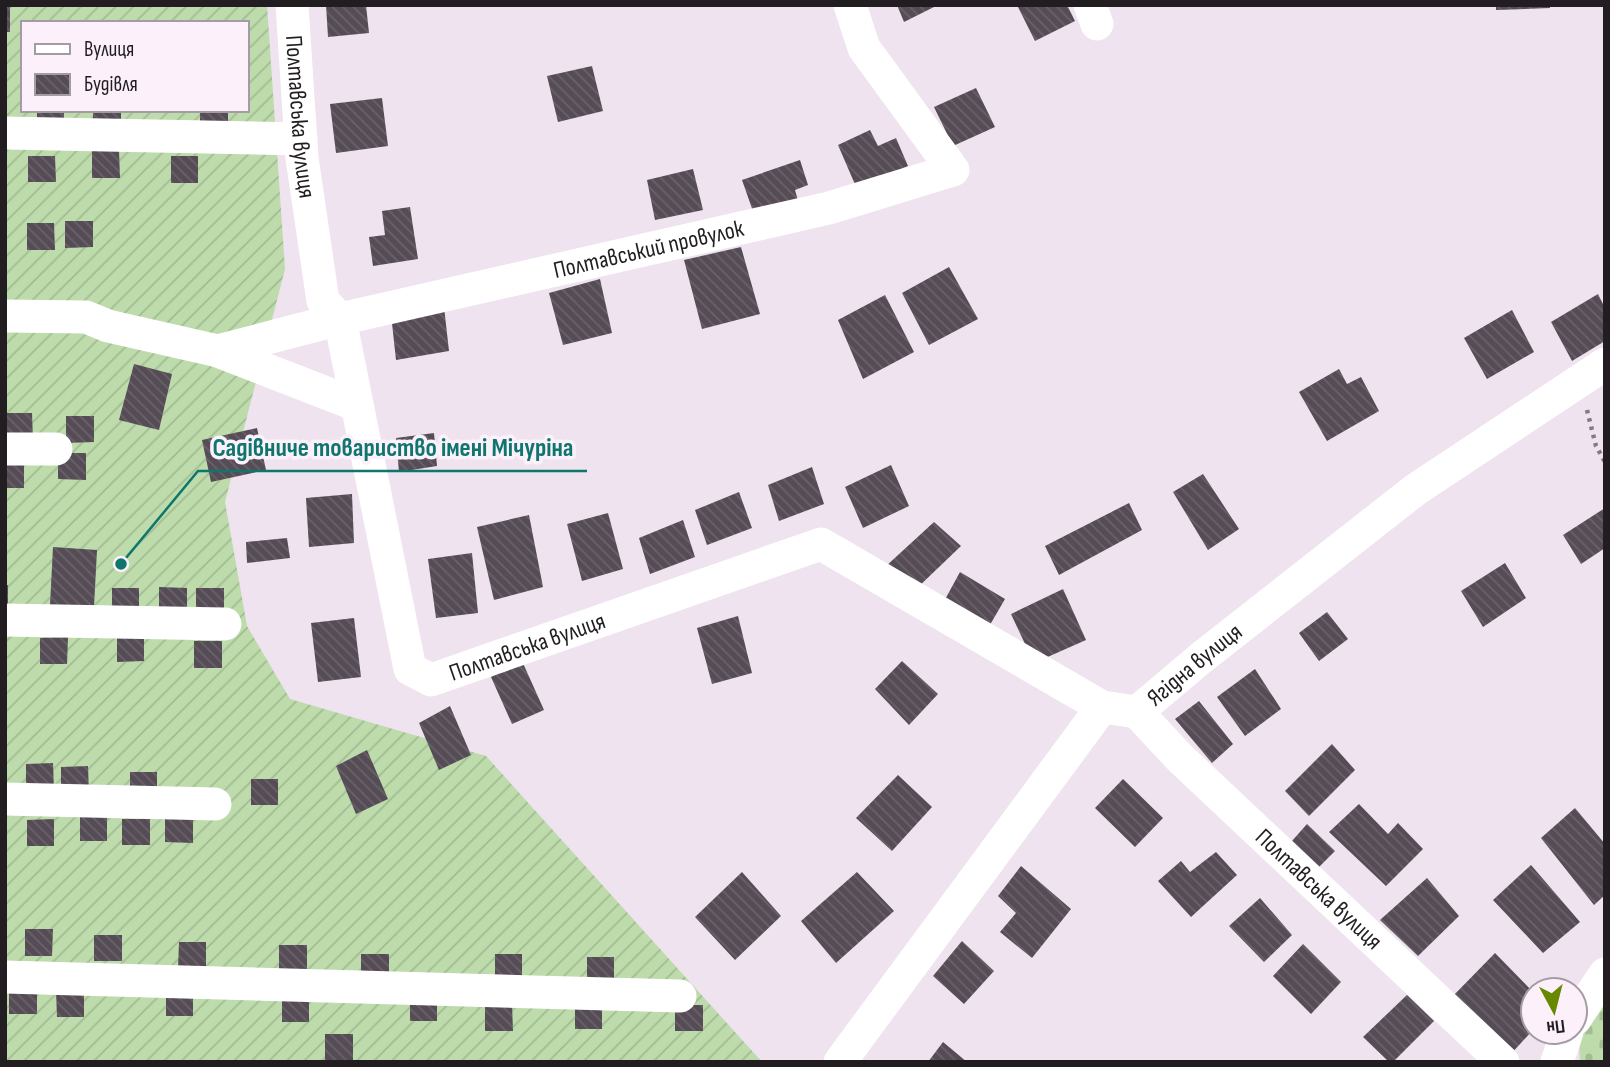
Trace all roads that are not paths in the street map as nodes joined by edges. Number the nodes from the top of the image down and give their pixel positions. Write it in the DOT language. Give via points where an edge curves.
graph roads {
  1 [pos="292,5"];
  2 [pos="849,5"];
  3 [pos="5,133"];
  4 [pos="301,139"];
  5 [pos="5,316"];
  6 [pos="340,319"];
  7 [pos="218,351"];
  8 [pos="1592,373"];
  9 [pos="357,405"];
  10 [pos="5,449"];
  11 [pos="56,449"];
  12 [pos="5,620"];
  13 [pos="225,624"];
  14 [pos="1102,707"];
  15 [pos="1137,712"];
  16 [pos="5,799"];
  17 [pos="215,804"];
  18 [pos="1605,974"];
  19 [pos="5,977"];
  20 [pos="680,996"];
  21 [pos="1589,998"];
  22 [pos="840,1062"];
  23 [pos="1503,1062"];
  1 -- 4 [label="street, Полтавська вулиця"];
  2 -- 6 [label="street, Полтавський провулок" via="864,48 953,170 829,208"];
  3 -- 4 [label="street"];
  4 -- 6 [label="street, Полтавська вулиця" via="323,301"];
  5 -- 7 [label="street" via="86,317"];
  6 -- 7 [label="street, Полтавський провулок"];
  6 -- 9 [label="street, Полтавська вулиця"];
  7 -- 9 [label="street"];
  8 -- 15 [label="street, Ягідна вулиця" via="1415,490"];
  9 -- 14 [label="street, Полтавська вулиця" via="410,669 430,680 821,544"];
  10 -- 11 [label="street"];
  12 -- 13 [label="street"];
  14 -- 15 [label="street, Ягідна вулиця"];
  14 -- 22 [label="street"];
  15 -- 23 [label="street, Полтавська вулиця" via="1190,768"];
  16 -- 17 [label="street"];
  18 -- 21 [label="street"];
  19 -- 20 [label="street"];
}
